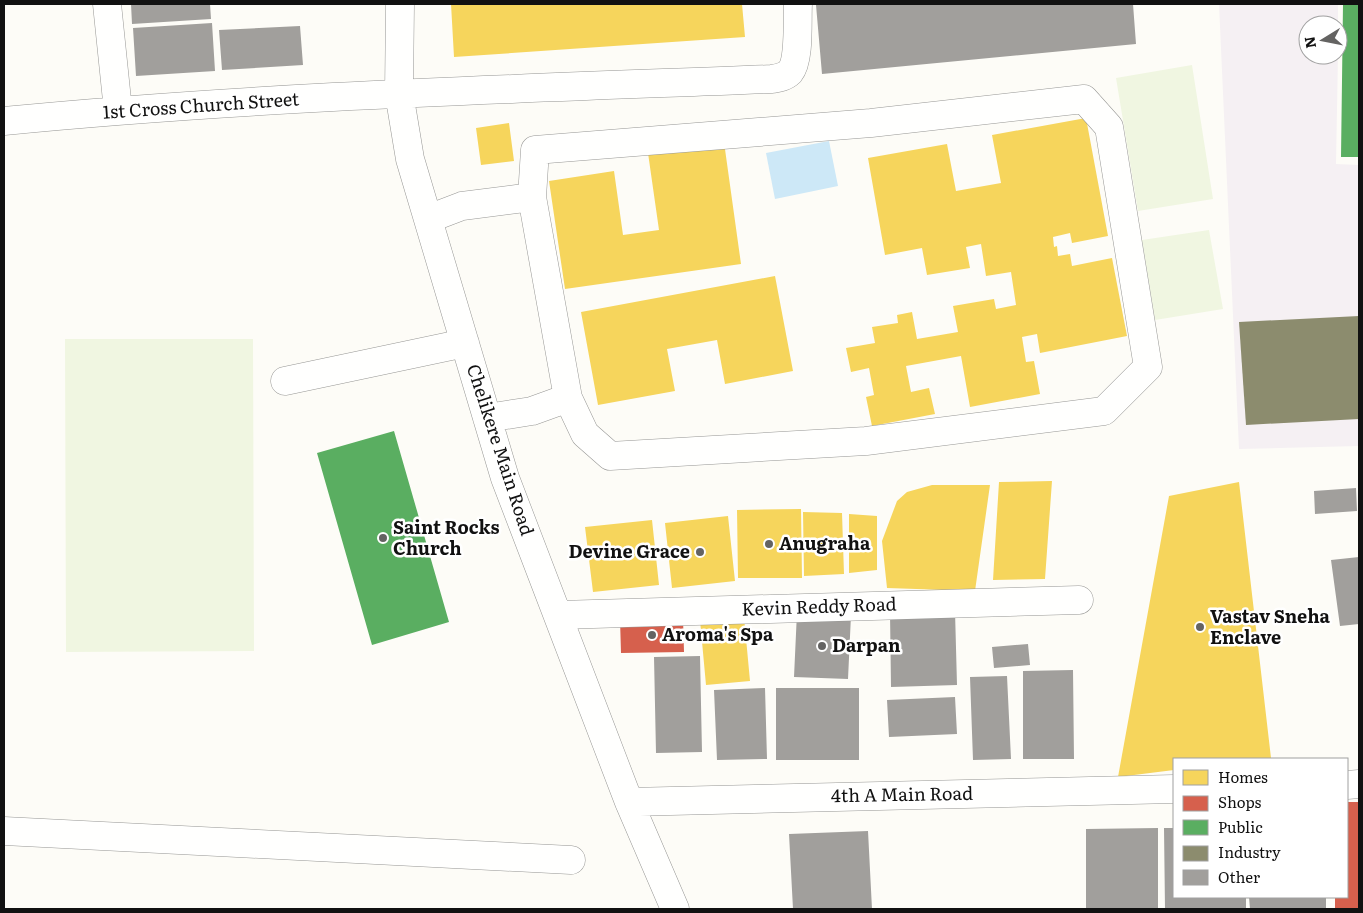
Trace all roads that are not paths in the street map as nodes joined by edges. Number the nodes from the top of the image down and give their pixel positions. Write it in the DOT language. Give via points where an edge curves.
graph roads {
  1 [pos="107,4"];
  2 [pos="400,4"];
  3 [pos="798,4"];
  4 [pos="399,94"];
  5 [pos="118,110"];
  6 [pos="4,121"];
  7 [pos="532,197"];
  8 [pos="428,219"];
  9 [pos="465,343"];
  10 [pos="285,381"];
  11 [pos="568,398"];
  12 [pos="487,418"];
  13 [pos="1079,600"];
  14 [pos="559,615"];
  15 [pos="1173,789"];
  16 [pos="629,802"];
  17 [pos="4,831"];
  18 [pos="572,860"];
  19 [pos="675,909"];
  1 -- 5 [label="street"];
  2 -- 4 [label="street, Chelikere Main Road"];
  3 -- 4 [label="street, 1st Cross Church Street" via="795,63 781,78"];
  4 -- 5 [label="street, 1st Cross Church Street"];
  4 -- 8 [label="street, Chelikere Main Road" via="410,158"];
  5 -- 6 [label="street, 1st Cross Church Street"];
  7 -- 8 [label="street" via="462,206"];
  7 -- 11 [label="street"];
  7 -- 11 [label="street" via="535,150 871,123 1084,99 1109,127 1148,367 1104,411 866,441 610,456 585,434"];
  8 -- 9 [label="street, Chelikere Main Road"];
  9 -- 10 [label="street"];
  9 -- 12 [label="street, Chelikere Main Road"];
  11 -- 12 [label="street" via="532,411"];
  12 -- 14 [label="street, Chelikere Main Road" via="505,478"];
  13 -- 14 [label="street, Kevin Reddy Road"];
  14 -- 16 [label="street, Chelikere Main Road"];
  15 -- 16 [label="street, 4th A Main Road"];
  16 -- 19 [label="street, Chelikere Main Road"];
  17 -- 18 [label="street"];
}
